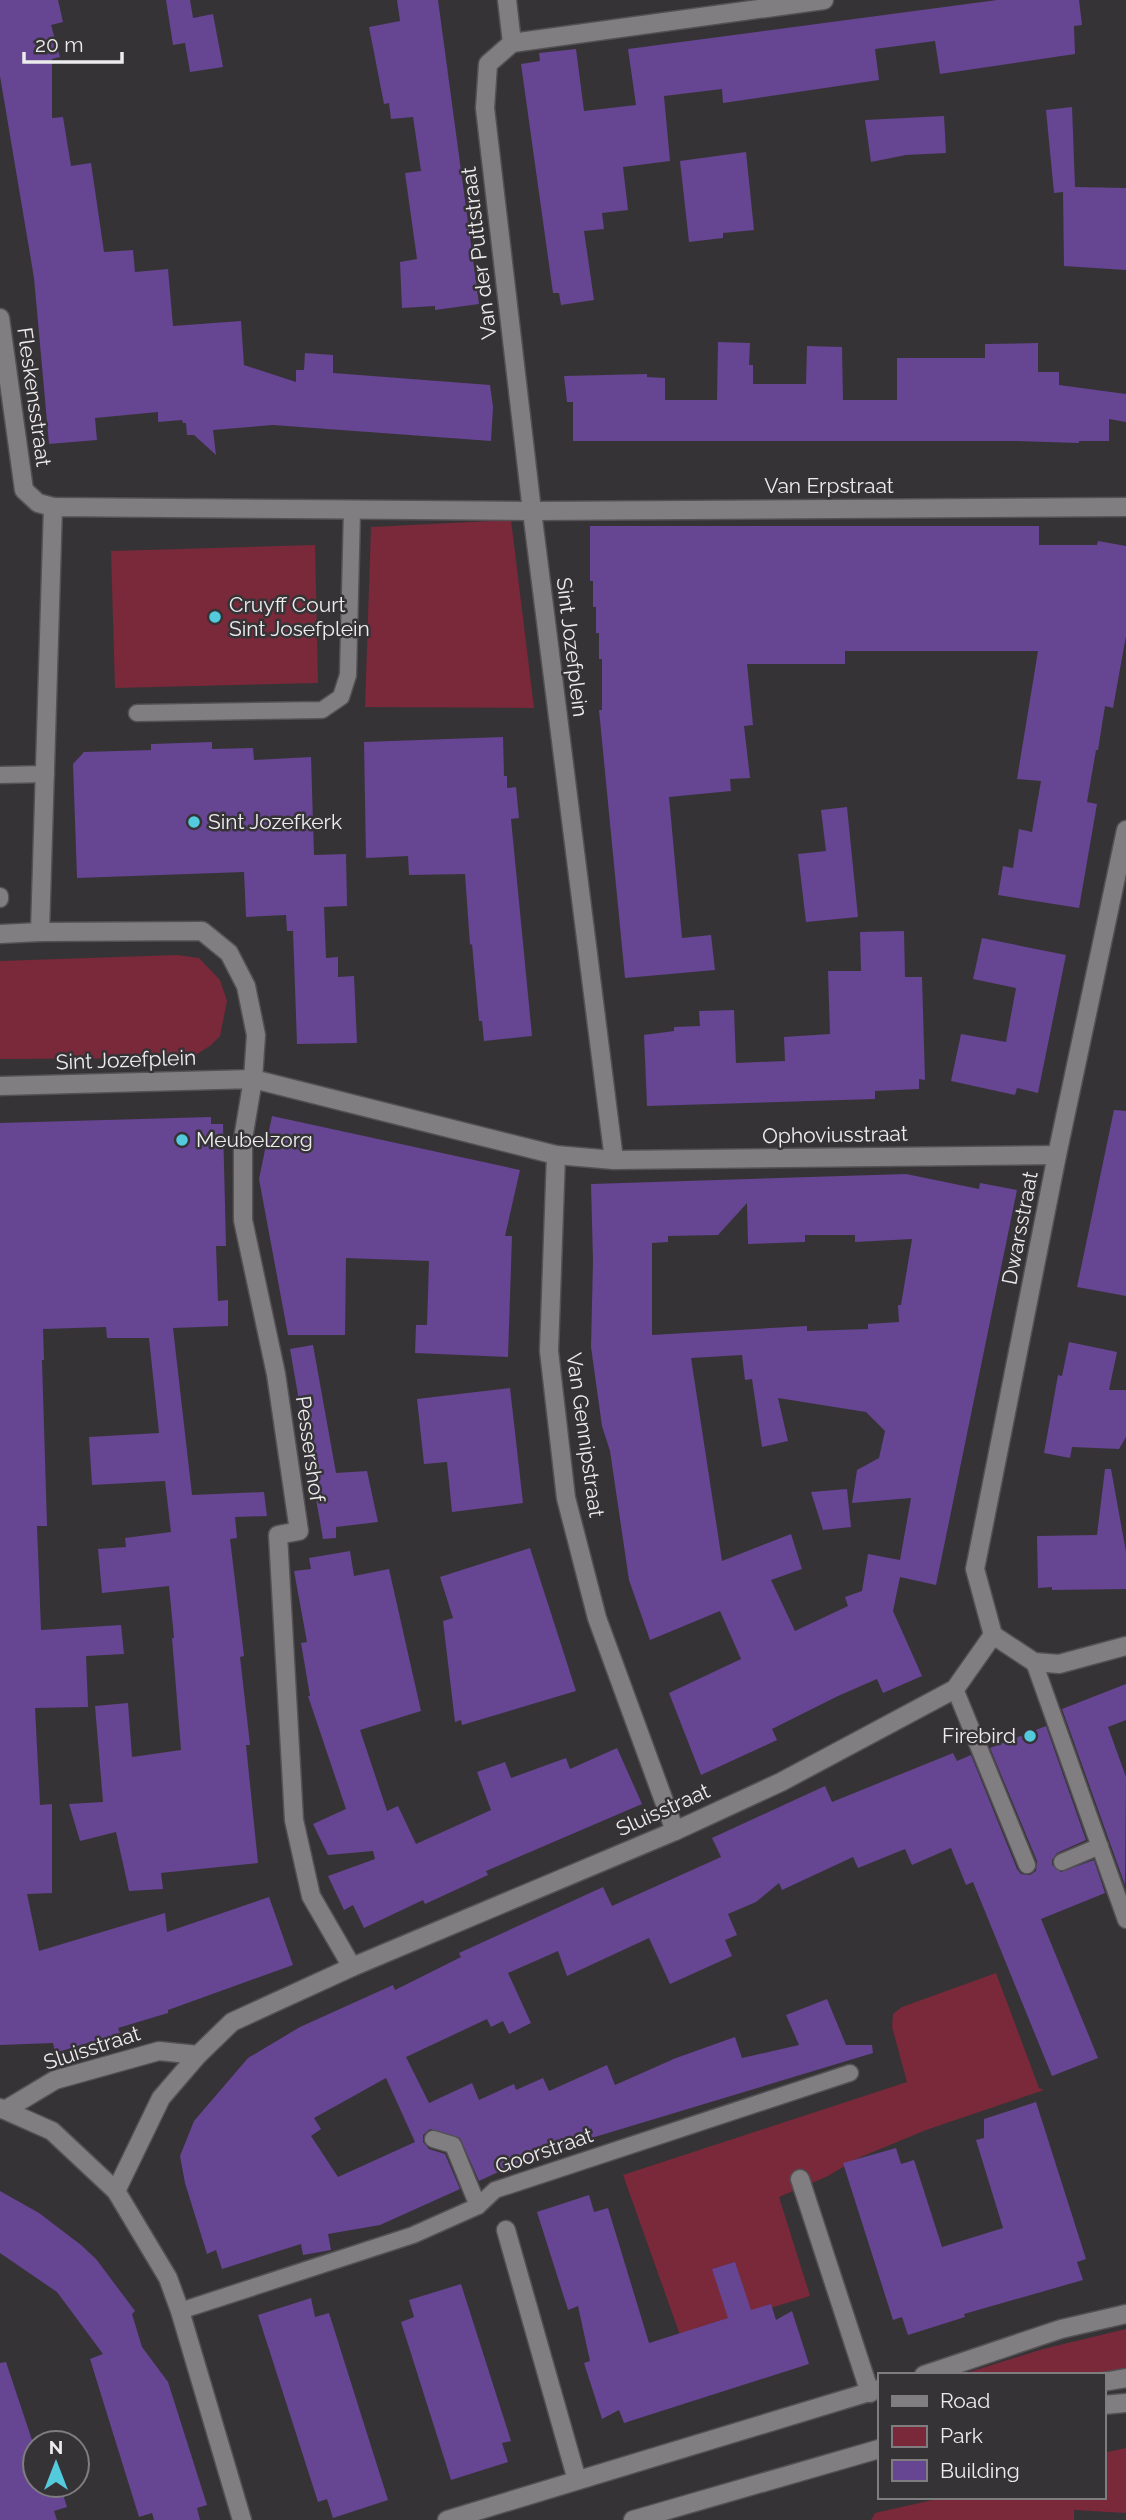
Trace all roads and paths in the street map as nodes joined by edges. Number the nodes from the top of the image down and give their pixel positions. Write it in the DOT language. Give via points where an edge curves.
graph roads {
  1 [pos="507,0"];
  2 [pos="824,0"];
  3 [pos="512,43"];
  4 [pos="0,318"];
  5 [pos="1126,506"];
  6 [pos="53,507"];
  7 [pos="352,512"];
  8 [pos="532,512"];
  9 [pos="137,713"];
  10 [pos="46,774"];
  11 [pos="0,775"];
  12 [pos="1126,832"];
  13 [pos="40,932"];
  14 [pos="0,934"];
  15 [pos="253,1079"];
  16 [pos="0,1086"];
  17 [pos="556,1155"];
  18 [pos="1057,1155"];
  19 [pos="614,1160"];
  20 [pos="993,1635"];
  21 [pos="1126,1646"];
  22 [pos="1034,1662"];
  23 [pos="955,1689"];
  24 [pos="676,1831"];
  25 [pos="1100,1846"];
  26 [pos="1062,1861"];
  27 [pos="1027,1865"];
  28 [pos="1126,1920"];
  29 [pos="352,1967"];
  30 [pos="198,2054"];
  31 [pos="850,2073"];
  32 [pos="2,2109"];
  33 [pos="433,2138"];
  34 [pos="800,2179"];
  35 [pos="116,2191"];
  36 [pos="478,2206"];
  37 [pos="506,2230"];
  38 [pos="180,2311"];
  39 [pos="1126,2314"];
  40 [pos="929,2373"];
  41 [pos="1126,2378"];
  42 [pos="1105,2382"];
  43 [pos="874,2391"];
  44 [pos="1126,2403"];
  45 [pos="1105,2405"];
  46 [pos="878,2449"];
  47 [pos="577,2480"];
  48 [pos="242,2520"];
  49 [pos="447,2520"];
  50 [pos="633,2520"];
  1 -- 3 [label="street"];
  2 -- 3 [label="street"];
  3 -- 8 [label="street, Van der Puttstraat" via="488,64 485,108"];
  4 -- 6 [label="street, Fleskensstraat" via="24,490 38,503"];
  5 -- 8 [label="street, Van Erpstraat"];
  6 -- 7 [label="street"];
  6 -- 10 [label="street"];
  7 -- 8 [label="street"];
  7 -- 9 [label="lane" via="348,675 341,697 322,710"];
  8 -- 19 [label="street, Sint Jozefplein"];
  10 -- 11 [label="lane"];
  10 -- 13 [label="street"];
  12 -- 18 [label="street, Dwarsstraat"];
  13 -- 14 [label="street"];
  13 -- 15 [label="street" via="202,931 229,953 246,986 256,1035"];
  15 -- 16 [label="street, Sint Jozefplein"];
  15 -- 17 [label="street, Sint Jozefplein"];
  15 -- 29 [label="street, Pessershof" via="243,1139 243,1220 276,1374 299,1531 278,1535 294,1820 311,1896"];
  17 -- 19 [label="street, Sint Jozefplein"];
  17 -- 24 [label="street, Van Gennipstraat" via="549,1351 566,1498 597,1618"];
  18 -- 19 [label="street, Ophoviusstraat"];
  18 -- 20 [label="street, Dwarsstraat" via="975,1569"];
  20 -- 22 [label="street"];
  20 -- 23 [label="street, Sluisstraat"];
  21 -- 22 [label="street" via="1059,1664"];
  22 -- 25 [label="lane"];
  23 -- 24 [label="street, Sluisstraat" via="781,1782"];
  23 -- 27 [label="lane"];
  24 -- 29 [label="street, Sluisstraat"];
  25 -- 26 [label="lane"];
  25 -- 28 [label="lane"];
  29 -- 30 [label="street, Sluisstraat" via="232,2022"];
  30 -- 32 [label="street, Sluisstraat" via="159,2051 55,2080"];
  30 -- 35 [label="street, Sluisstraat" via="161,2098"];
  31 -- 36 [label="lane, Goorstraat" via="495,2190"];
  32 -- 35 [label="street, Sluisstraat" via="52,2131"];
  33 -- 36 [label="lane" via="453,2145"];
  34 -- 43 [label="street"];
  35 -- 38 [label="street" via="167,2278"];
  36 -- 38 [label="lane, Goorstraat" via="413,2235"];
  37 -- 47 [label="street"];
  38 -- 48 [label="street"];
  39 -- 40 [label="street" via="1061,2329"];
  41 -- 42 [label="street"];
  43 -- 47 [label="street"];
  44 -- 45 [label="street"];
  46 -- 50 [label="street"];
  47 -- 49 [label="street"];
}
